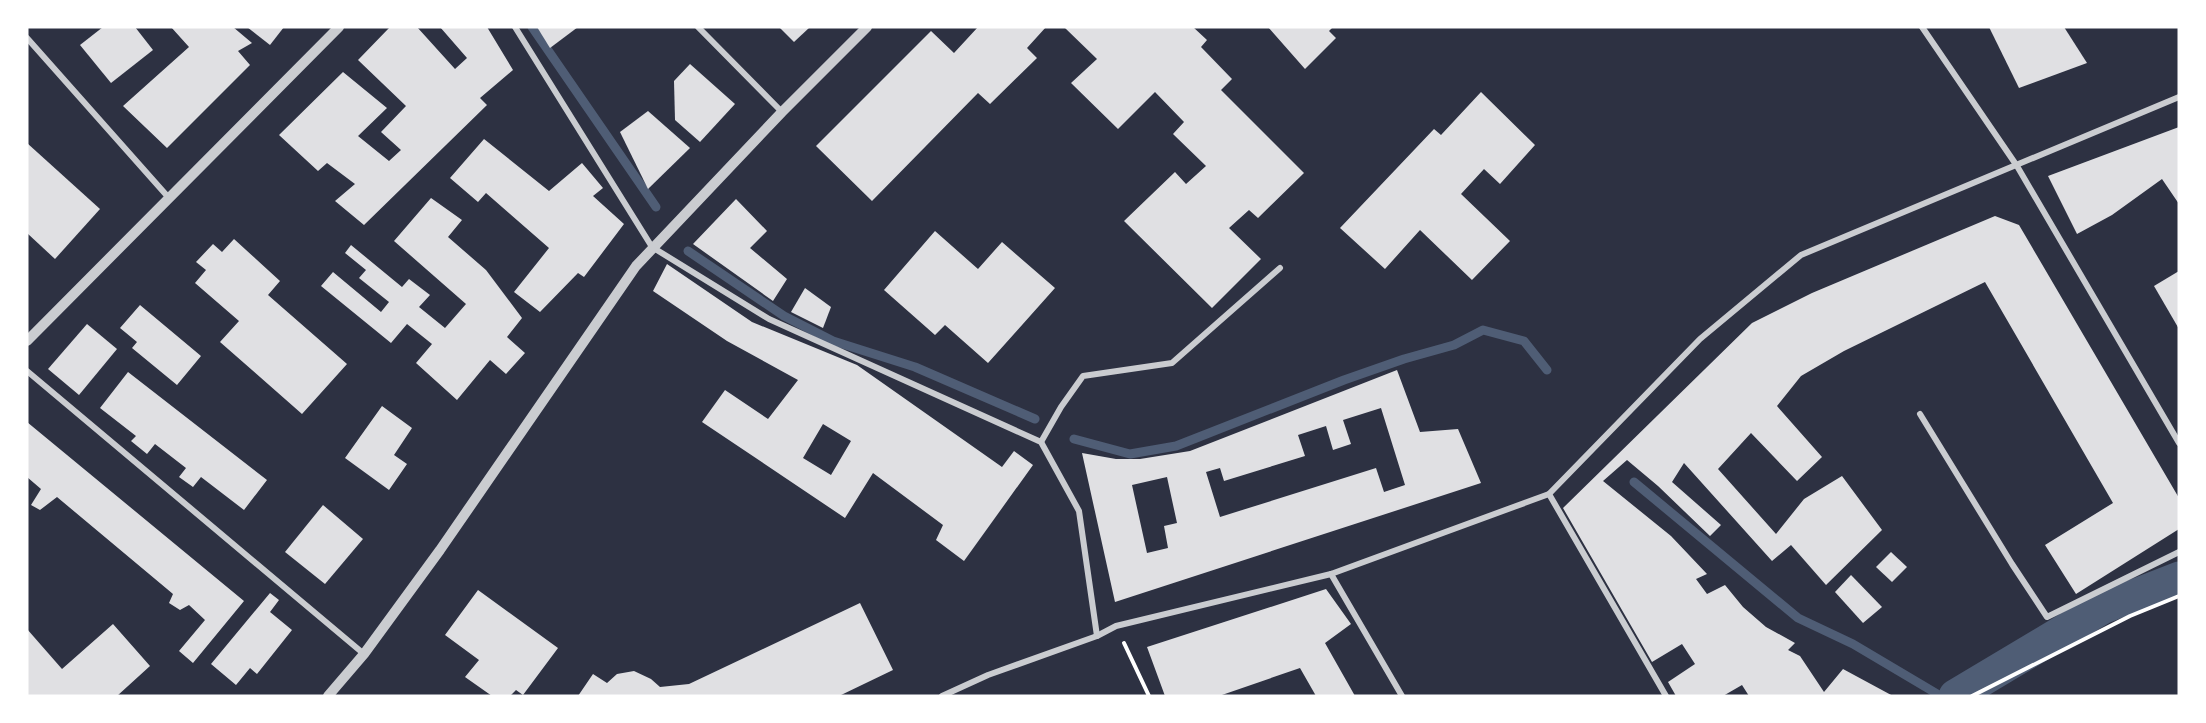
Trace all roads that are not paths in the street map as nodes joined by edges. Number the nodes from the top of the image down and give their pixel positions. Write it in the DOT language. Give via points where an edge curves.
graph roads {
  1 [pos="339,27"];
  2 [pos="515,27"];
  3 [pos="698,27"];
  4 [pos="867,27"];
  5 [pos="1923,27"];
  6 [pos="27,39"];
  7 [pos="2179,98"];
  8 [pos="782,112"];
  9 [pos="2017,166"];
  10 [pos="169,198"];
  11 [pos="652,247"];
  12 [pos="1280,268"];
  13 [pos="27,341"];
  14 [pos="27,371"];
  15 [pos="1920,414"];
  16 [pos="1041,442"];
  17 [pos="2179,443"];
  18 [pos="1549,494"];
  19 [pos="2179,552"];
  20 [pos="1331,574"];
  21 [pos="1097,636"];
  22 [pos="364,654"];
  23 [pos="328,696"];
  24 [pos="942,696"];
  25 [pos="1402,696"];
  26 [pos="1666,696"];
  1 -- 10 [label="street"];
  2 -- 11 [label="street"];
  3 -- 8 [label="street"];
  4 -- 8 [label="street"];
  5 -- 9 [label="street"];
  6 -- 10 [label="street"];
  7 -- 9 [label="street"];
  8 -- 11 [label="street"];
  9 -- 17 [label="street"];
  9 -- 18 [label="street" via="1801,255 1700,339"];
  10 -- 13 [label="street"];
  11 -- 16 [label="street" via="769,319"];
  11 -- 22 [label="street"];
  12 -- 16 [label="street" via="1172,363 1083,376 1060,406"];
  14 -- 22 [label="street"];
  15 -- 19 [label="street" via="2047,617"];
  16 -- 21 [label="street" via="1079,511"];
  18 -- 20 [label="street"];
  18 -- 26 [label="street"];
  20 -- 21 [label="street" via="1116,626"];
  20 -- 25 [label="street"];
  21 -- 24 [label="street"];
  22 -- 23 [label="street"];
}
